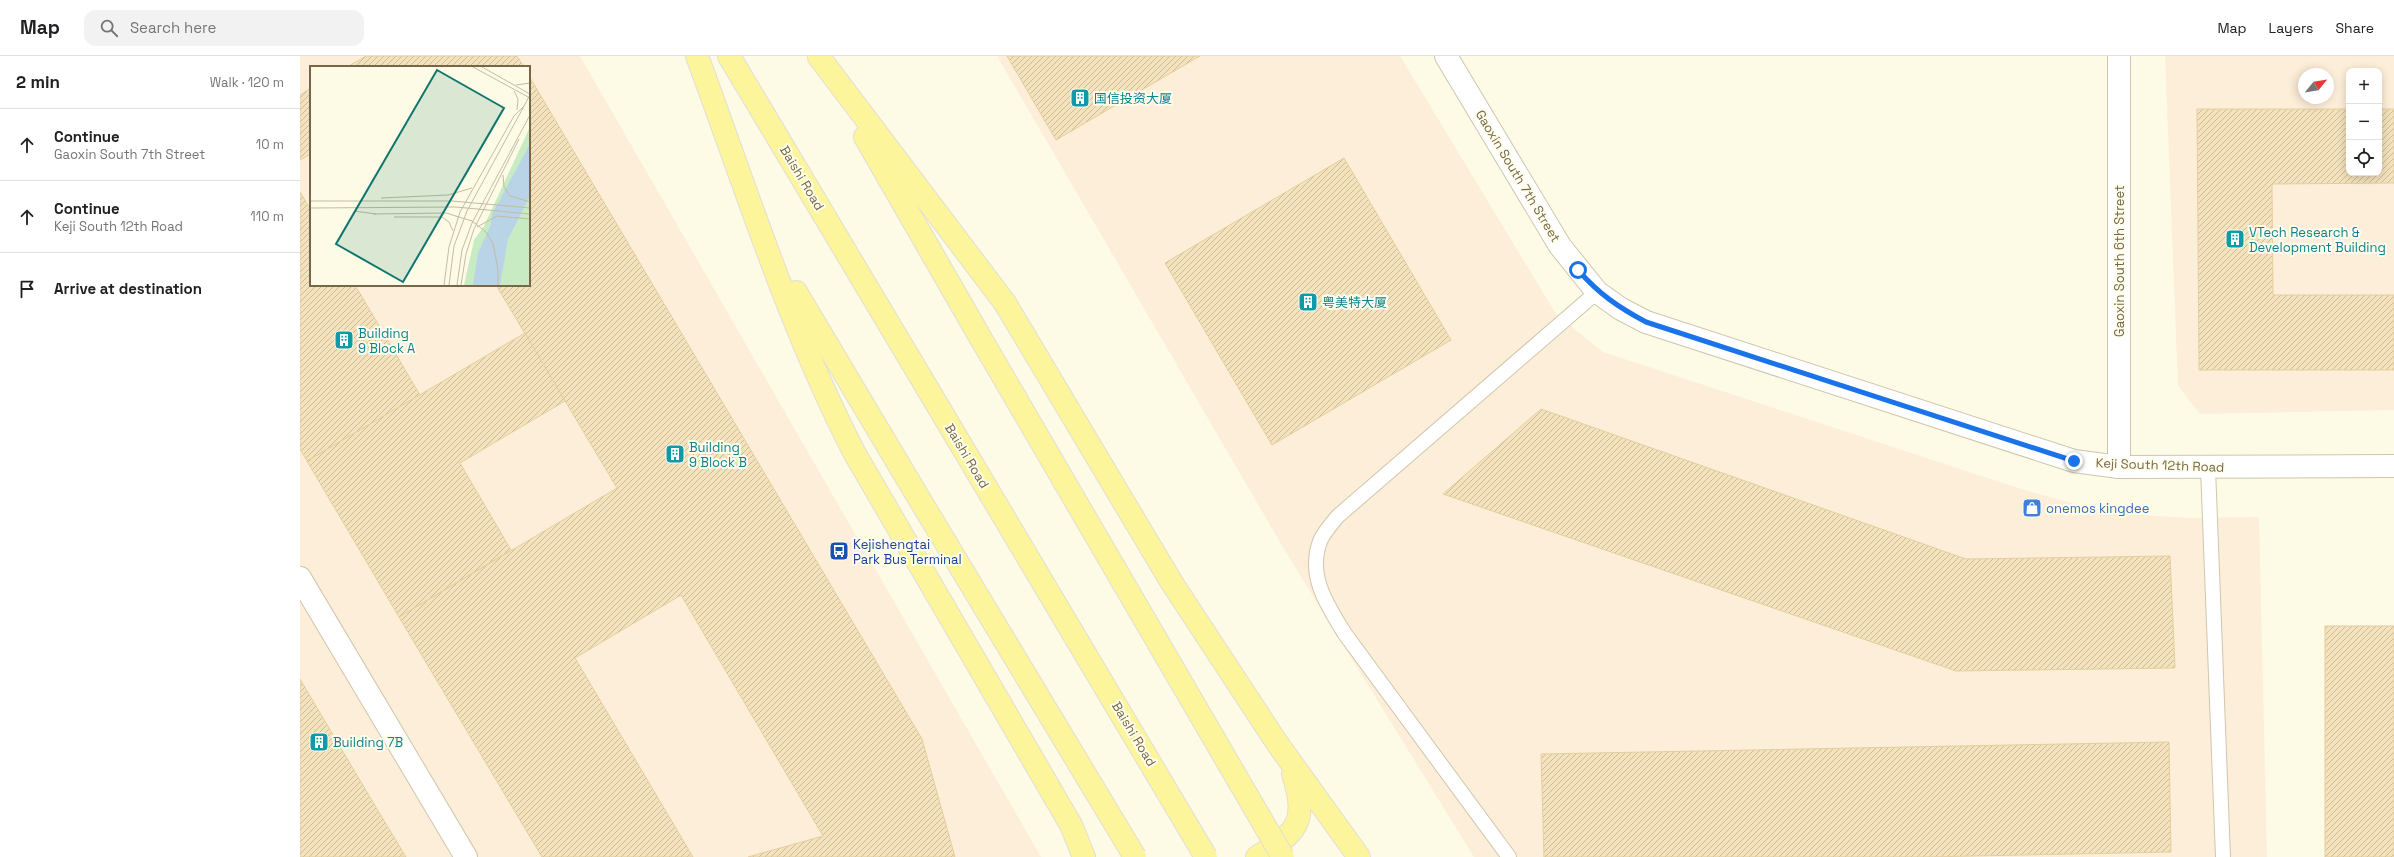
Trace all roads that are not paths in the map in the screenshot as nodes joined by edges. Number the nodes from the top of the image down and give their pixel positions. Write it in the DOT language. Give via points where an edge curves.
graph roads {
  1 [pos="697,56"];
  2 [pos="729,56"];
  3 [pos="818,56"];
  4 [pos="1446,56"];
  5 [pos="2120,56"];
  6 [pos="766,242"];
  7 [pos="1597,292"];
  8 [pos="2394,466"];
  9 [pos="2118,467"];
  10 [pos="2208,468"];
  11 [pos="300,578"];
  12 [pos="1277,743"];
  13 [pos="1071,825"];
  14 [pos="466,857"];
  15 [pos="1084,857"];
  16 [pos="1096,857"];
  17 [pos="1134,857"];
  18 [pos="1206,857"];
  19 [pos="1258,857"];
  20 [pos="1283,857"];
  21 [pos="1359,857"];
  22 [pos="1509,857"];
  23 [pos="2223,857"];
  1 -- 6 [label="main road"];
  2 -- 18 [label="main road, Baishi Road, bridge"];
  3 -- 12 [label="main road" via="1005,303 1172,583"];
  3 -- 20 [label="main road, bridge"];
  4 -- 7 [label="street, Gaoxin South 7th Street" via="1560,246"];
  5 -- 9 [label="street, Gaoxin South 6th Street"];
  6 -- 13 [label="main road" via="829,404 855,454"];
  6 -- 17 [label="main road, bridge"];
  7 -- 9 [label="street, Keji South 12th Road" via="1646,322 2074,461"];
  7 -- 22 [label="lane" via="1338,516 1321,538 1316,563 1322,596 1345,634"];
  8 -- 10 [label="street, Keji South 12th Road"];
  9 -- 10 [label="street, Keji South 12th Road"];
  10 -- 23 [label="lane"];
  11 -- 14 [label="street"];
  12 -- 19 [label="main road" via="1292,770 1300,795 1300,813 1294,831"];
  12 -- 21 [label="main road"];
  13 -- 15 [label="main road"];
  13 -- 16 [label="main road"];
}
